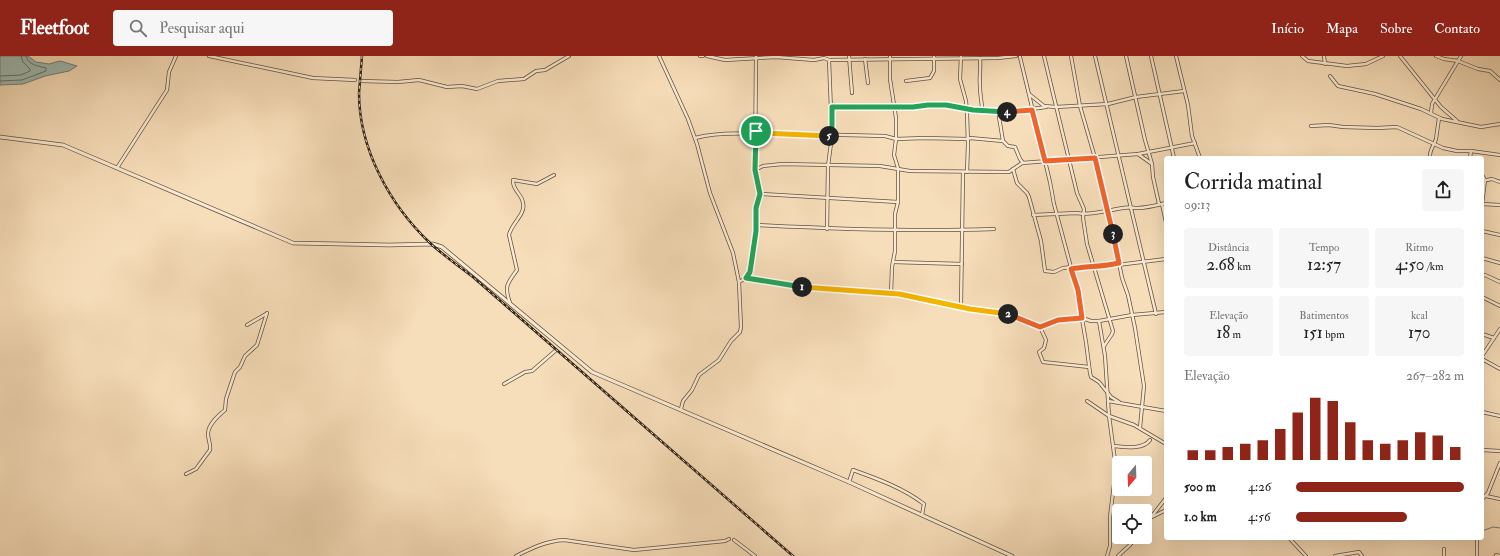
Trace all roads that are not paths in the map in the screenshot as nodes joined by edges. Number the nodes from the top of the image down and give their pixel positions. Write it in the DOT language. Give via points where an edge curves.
graph roads {
  1 [pos="176,56"];
  2 [pos="209,56"];
  3 [pos="569,56"];
  4 [pos="659,56"];
  5 [pos="707,56"];
  6 [pos="1016,56"];
  7 [pos="1020,56"];
  8 [pos="1026,56"];
  9 [pos="1044,56"];
  10 [pos="1071,56"];
  11 [pos="1096,56"];
  12 [pos="1126,56"];
  13 [pos="1151,56"];
  14 [pos="1176,56"];
  15 [pos="1302,56"];
  16 [pos="1324,56"];
  17 [pos="1383,56"];
  18 [pos="1400,56"];
  19 [pos="1436,56"];
  20 [pos="1461,56"];
  21 [pos="756,57"];
  22 [pos="891,57"];
  23 [pos="908,57"];
  24 [pos="934,57"];
  25 [pos="962,57"];
  26 [pos="997,57"];
  27 [pos="849,58"];
  28 [pos="980,58"];
  29 [pos="865,59"];
  30 [pos="829,60"];
  31 [pos="1458,61"];
  32 [pos="1325,64"];
  33 [pos="1330,76"];
  34 [pos="355,80"];
  35 [pos="1500,80"];
  36 [pos="361,81"];
  37 [pos="906,81"];
  38 [pos="868,83"];
  39 [pos="1184,91"];
  40 [pos="852,93"];
  41 [pos="1028,93"];
  42 [pos="1159,95"];
  43 [pos="1136,97"];
  44 [pos="1435,99"];
  45 [pos="1108,104"];
  46 [pos="1080,106"];
  47 [pos="832,107"];
  48 [pos="893,107"];
  49 [pos="1046,107"];
  50 [pos="1056,107"];
  51 [pos="966,108"];
  52 [pos="982,110"];
  53 [pos="998,110"];
  54 [pos="1032,110"];
  55 [pos="1431,114"];
  56 [pos="1438,118"];
  57 [pos="1457,121"];
  58 [pos="1500,124"];
  59 [pos="1311,126"];
  60 [pos="756,133"];
  61 [pos="832,136"];
  62 [pos="0,137"];
  63 [pos="695,138"];
  64 [pos="896,139"];
  65 [pos="968,140"];
  66 [pos="1003,141"];
  67 [pos="1195,143"];
  68 [pos="1434,144"];
  69 [pos="1172,148"];
  70 [pos="1471,151"];
  71 [pos="1149,153"];
  72 [pos="1138,154"];
  73 [pos="1500,155"];
  74 [pos="1118,156"];
  75 [pos="1174,156"];
  76 [pos="1199,156"];
  77 [pos="1430,156"];
  78 [pos="1470,156"];
  79 [pos="1095,158"];
  80 [pos="1070,159"];
  81 [pos="1045,161"];
  82 [pos="1023,162"];
  83 [pos="1152,164"];
  84 [pos="828,166"];
  85 [pos="117,168"];
  86 [pos="898,168"];
  87 [pos="1012,169"];
  88 [pos="755,170"];
  89 [pos="963,172"];
  90 [pos="967,172"];
  91 [pos="554,175"];
  92 [pos="1484,180"];
  93 [pos="1500,182"];
  94 [pos="760,194"];
  95 [pos="828,198"];
  96 [pos="898,202"];
  97 [pos="1164,203"];
  98 [pos="1161,204"];
  99 [pos="1484,204"];
  100 [pos="1500,205"];
  101 [pos="1130,207"];
  102 [pos="1108,212"];
  103 [pos="1057,214"];
  104 [pos="1033,215"];
  105 [pos="1084,215"];
  106 [pos="1164,215"];
  107 [pos="757,225"];
  108 [pos="827,229"];
  109 [pos="994,229"];
  110 [pos="895,230"];
  111 [pos="963,230"];
  112 [pos="1484,231"];
  113 [pos="1500,235"];
  114 [pos="1484,258"];
  115 [pos="1164,259"];
  116 [pos="893,262"];
  117 [pos="1143,262"];
  118 [pos="1500,262"];
  119 [pos="1119,263"];
  120 [pos="962,264"];
  121 [pos="1094,265"];
  122 [pos="1071,269"];
  123 [pos="1484,275"];
  124 [pos="746,278"];
  125 [pos="739,282"];
  126 [pos="1500,282"];
  127 [pos="891,294"];
  128 [pos="1484,298"];
  129 [pos="510,304"];
  130 [pos="961,306"];
  131 [pos="1500,306"];
  132 [pos="1164,312"];
  133 [pos="1156,314"];
  134 [pos="1132,315"];
  135 [pos="1082,318"];
  136 [pos="1110,319"];
  137 [pos="1099,321"];
  138 [pos="247,325"];
  139 [pos="1040,327"];
  140 [pos="1500,329"];
  141 [pos="1499,334"];
  142 [pos="1484,335"];
  143 [pos="1494,338"];
  144 [pos="1104,346"];
  145 [pos="555,351"];
  146 [pos="1484,353"];
  147 [pos="1484,360"];
  148 [pos="1089,367"];
  149 [pos="1500,368"];
  150 [pos="504,384"];
  151 [pos="1107,392"];
  152 [pos="1087,401"];
  153 [pos="1108,401"];
  154 [pos="1119,402"];
  155 [pos="1142,406"];
  156 [pos="681,409"];
  157 [pos="1164,411"];
  158 [pos="1484,412"];
  159 [pos="1109,416"];
  160 [pos="1500,416"];
  161 [pos="1140,428"];
  162 [pos="1150,440"];
  163 [pos="1164,443"];
  164 [pos="1113,446"];
  165 [pos="1484,450"];
  166 [pos="1500,452"];
  167 [pos="1500,463"];
  168 [pos="186,474"];
  169 [pos="849,482"];
  170 [pos="1486,496"];
  171 [pos="1500,499"];
  172 [pos="1164,501"];
  173 [pos="1164,511"];
  174 [pos="922,515"];
  175 [pos="1152,517"];
  176 [pos="729,538"];
  177 [pos="734,540"];
  178 [pos="1291,540"];
  179 [pos="1477,540"];
  180 [pos="1131,544"];
  181 [pos="1444,549"];
  182 [pos="516,556"];
  183 [pos="755,556"];
  184 [pos="1012,556"];
  185 [pos="1107,556"];
  186 [pos="1118,556"];
  187 [pos="1306,556"];
  188 [pos="1335,556"];
  189 [pos="1362,556"];
  190 [pos="1444,556"];
  191 [pos="1477,556"];
  192 [pos="1496,556"];
  193 [pos="1500,556"];
  1 -- 85 [label="street" via="169,72 167,90"];
  2 -- 34 [label="street" via="314,78"];
  3 -- 36 [label="street" via="524,79 498,81 477,89 447,87 419,80"];
  4 -- 63 [label="street"];
  5 -- 21 [label="street" via="725,60"];
  6 -- 26 [label="street"];
  7 -- 8 [label="street"];
  7 -- 41 [label="street"];
  9 -- 50 [label="street"];
  10 -- 46 [label="street"];
  11 -- 45 [label="street"];
  12 -- 43 [label="street"];
  13 -- 42 [label="street"];
  14 -- 39 [label="street"];
  15 -- 32 [label="street" via="1308,61"];
  16 -- 32 [label="street"];
  17 -- 32 [label="street" via="1358,66"];
  18 -- 44 [label="street"];
  19 -- 31 [label="street"];
  20 -- 31 [label="street"];
  21 -- 30 [label="street"];
  21 -- 60 [label="street"];
  22 -- 23 [label="street"];
  22 -- 29 [label="street"];
  22 -- 48 [label="street"];
  23 -- 24 [label="street"];
  24 -- 25 [label="street"];
  24 -- 37 [label="street" via="934,71 930,78"];
  25 -- 28 [label="street"];
  25 -- 51 [label="street" via="960,79"];
  26 -- 28 [label="street"];
  27 -- 29 [label="street"];
  27 -- 30 [label="street"];
  27 -- 40 [label="street"];
  28 -- 52 [label="street"];
  29 -- 38 [label="street"];
  30 -- 47 [label="street"];
  31 -- 35 [label="street" via="1490,71"];
  31 -- 44 [label="street"];
  33 -- 55 [label="street" via="1338,86 1376,94"];
  39 -- 42 [label="street"];
  39 -- 67 [label="street"];
  41 -- 49 [label="street"];
  41 -- 54 [label="street"];
  42 -- 43 [label="street"];
  42 -- 69 [label="street"];
  43 -- 45 [label="street"];
  43 -- 71 [label="street"];
  44 -- 55 [label="street"];
  44 -- 57 [label="street"];
  45 -- 46 [label="street"];
  45 -- 74 [label="street"];
  46 -- 50 [label="street"];
  46 -- 79 [label="street"];
  47 -- 48 [label="street"];
  47 -- 61 [label="street"];
  48 -- 51 [label="street" via="937,105"];
  48 -- 64 [label="street"];
  49 -- 50 [label="street"];
  49 -- 54 [label="street"];
  50 -- 80 [label="street"];
  51 -- 52 [label="street"];
  51 -- 65 [label="street"];
  52 -- 53 [label="street"];
  53 -- 54 [label="street"];
  53 -- 66 [label="street"];
  54 -- 81 [label="street"];
  55 -- 56 [label="street"];
  56 -- 57 [label="street"];
  56 -- 68 [label="street"];
  57 -- 58 [label="street" via="1481,127"];
  59 -- 68 [label="street" via="1396,127"];
  60 -- 61 [label="street"];
  60 -- 63 [label="street" via="707,135"];
  60 -- 88 [label="street"];
  61 -- 64 [label="street" via="885,136"];
  61 -- 84 [label="street"];
  62 -- 85 [label="street" via="63,145"];
  63 -- 125 [label="street" via="710,193 733,253"];
  64 -- 65 [label="street"];
  64 -- 86 [label="street" via="894,155"];
  65 -- 66 [label="street" via="970,138"];
  65 -- 90 [label="street"];
  66 -- 82 [label="street" via="1008,146 1015,147"];
  67 -- 69 [label="street"];
  67 -- 76 [label="street"];
  68 -- 70 [label="street" via="1457,151"];
  68 -- 77 [label="street"];
  69 -- 71 [label="street"];
  69 -- 75 [label="street"];
  70 -- 73 [label="street"];
  70 -- 78 [label="street"];
  71 -- 72 [label="street"];
  71 -- 83 [label="street"];
  72 -- 74 [label="street"];
  72 -- 83 [label="street"];
  74 -- 79 [label="street"];
  74 -- 101 [label="street"];
  79 -- 80 [label="street"];
  79 -- 102 [label="street"];
  80 -- 81 [label="street"];
  80 -- 105 [label="street"];
  81 -- 82 [label="street"];
  81 -- 103 [label="street"];
  82 -- 87 [label="street"];
  83 -- 98 [label="street" via="1152,176"];
  84 -- 86 [label="street"];
  84 -- 88 [label="street" via="776,164"];
  84 -- 95 [label="street"];
  85 -- 129 [label="street" via="293,243 433,244 442,247"];
  86 -- 89 [label="street" via="910,171"];
  86 -- 96 [label="street"];
  87 -- 90 [label="street" via="1009,172"];
  87 -- 104 [label="street" via="1017,183 1027,193"];
  88 -- 94 [label="street"];
  89 -- 90 [label="street"];
  89 -- 111 [label="street"];
  91 -- 129 [label="street" via="537,184 513,180 523,209 510,229 517,270 507,283"];
  92 -- 93 [label="street"];
  94 -- 95 [label="street"];
  94 -- 107 [label="street" via="756,208"];
  95 -- 96 [label="street"];
  95 -- 108 [label="street"];
  96 -- 110 [label="street" via="895,208"];
  97 -- 98 [label="street"];
  98 -- 101 [label="street" via="1141,208"];
  98 -- 106 [label="street"];
  99 -- 100 [label="street"];
  101 -- 102 [label="street"];
  101 -- 117 [label="street"];
  102 -- 105 [label="street"];
  102 -- 119 [label="street"];
  103 -- 104 [label="street"];
  103 -- 105 [label="street"];
  103 -- 122 [label="street"];
  104 -- 122 [label="street" via="1041,241 1045,271"];
  105 -- 121 [label="street"];
  107 -- 108 [label="street"];
  107 -- 124 [label="street" via="750,272"];
  108 -- 110 [label="street"];
  109 -- 111 [label="street"];
  110 -- 111 [label="street"];
  110 -- 116 [label="street"];
  111 -- 120 [label="street"];
  112 -- 113 [label="street"];
  114 -- 118 [label="street"];
  115 -- 117 [label="street"];
  116 -- 120 [label="street"];
  116 -- 127 [label="street"];
  117 -- 119 [label="street"];
  117 -- 133 [label="street"];
  119 -- 121 [label="street" via="1108,266"];
  119 -- 134 [label="street"];
  120 -- 130 [label="street"];
  121 -- 122 [label="street"];
  121 -- 136 [label="street"];
  122 -- 135 [label="street" via="1078,290"];
  123 -- 126 [label="street"];
  124 -- 125 [label="street"];
  124 -- 127 [label="street" via="825,290"];
  125 -- 156 [label="street" via="740,332 719,360 699,375"];
  127 -- 130 [label="street"];
  128 -- 131 [label="street"];
  129 -- 156 [label="street" via="592,372"];
  130 -- 139 [label="street" via="1009,314"];
  132 -- 133 [label="street"];
  133 -- 134 [label="street"];
  134 -- 136 [label="street"];
  134 -- 155 [label="street" via="1144,386"];
  135 -- 137 [label="street"];
  135 -- 139 [label="street" via="1058,320"];
  135 -- 148 [label="street"];
  136 -- 137 [label="street"];
  136 -- 144 [label="street" via="1112,334"];
  137 -- 144 [label="street"];
  138 -- 168 [label="street" via="267,313 257,345 245,356 235,372 225,410 209,429 210,450 196,469"];
  139 -- 148 [label="street" via="1046,340 1044,348 1039,352 1043,362"];
  140 -- 141 [label="street"];
  141 -- 143 [label="street"];
  142 -- 143 [label="street"];
  143 -- 146 [label="street"];
  144 -- 151 [label="street"];
  145 -- 150 [label="street" via="532,372 525,372"];
  147 -- 149 [label="street"];
  148 -- 151 [label="street" via="1091,377"];
  151 -- 153 [label="street"];
  151 -- 154 [label="street"];
  152 -- 159 [label="street"];
  153 -- 154 [label="street"];
  153 -- 159 [label="street"];
  154 -- 155 [label="street"];
  155 -- 157 [label="street"];
  155 -- 161 [label="street"];
  156 -- 169 [label="street"];
  158 -- 160 [label="street"];
  159 -- 161 [label="street"];
  159 -- 164 [label="street"];
  161 -- 163 [label="street"];
  162 -- 164 [label="street" via="1141,446"];
  164 -- 185 [label="street" via="1116,468"];
  165 -- 166 [label="street"];
  167 -- 170 [label="street"];
  169 -- 174 [label="street"];
  169 -- 174 [label="street" via="853,470 879,480 924,504"];
  170 -- 171 [label="street"];
  172 -- 175 [label="street"];
  173 -- 175 [label="street"];
  174 -- 184 [label="street"];
  176 -- 182 [label="street" via="725,541 634,550 553,540"];
  177 -- 183 [label="street"];
  178 -- 187 [label="street"];
  179 -- 191 [label="street"];
  180 -- 186 [label="street"];
  181 -- 190 [label="street"];
  188 -- 189 [label="street" via="1359,552"];
  192 -- 193 [label="street"];
}
